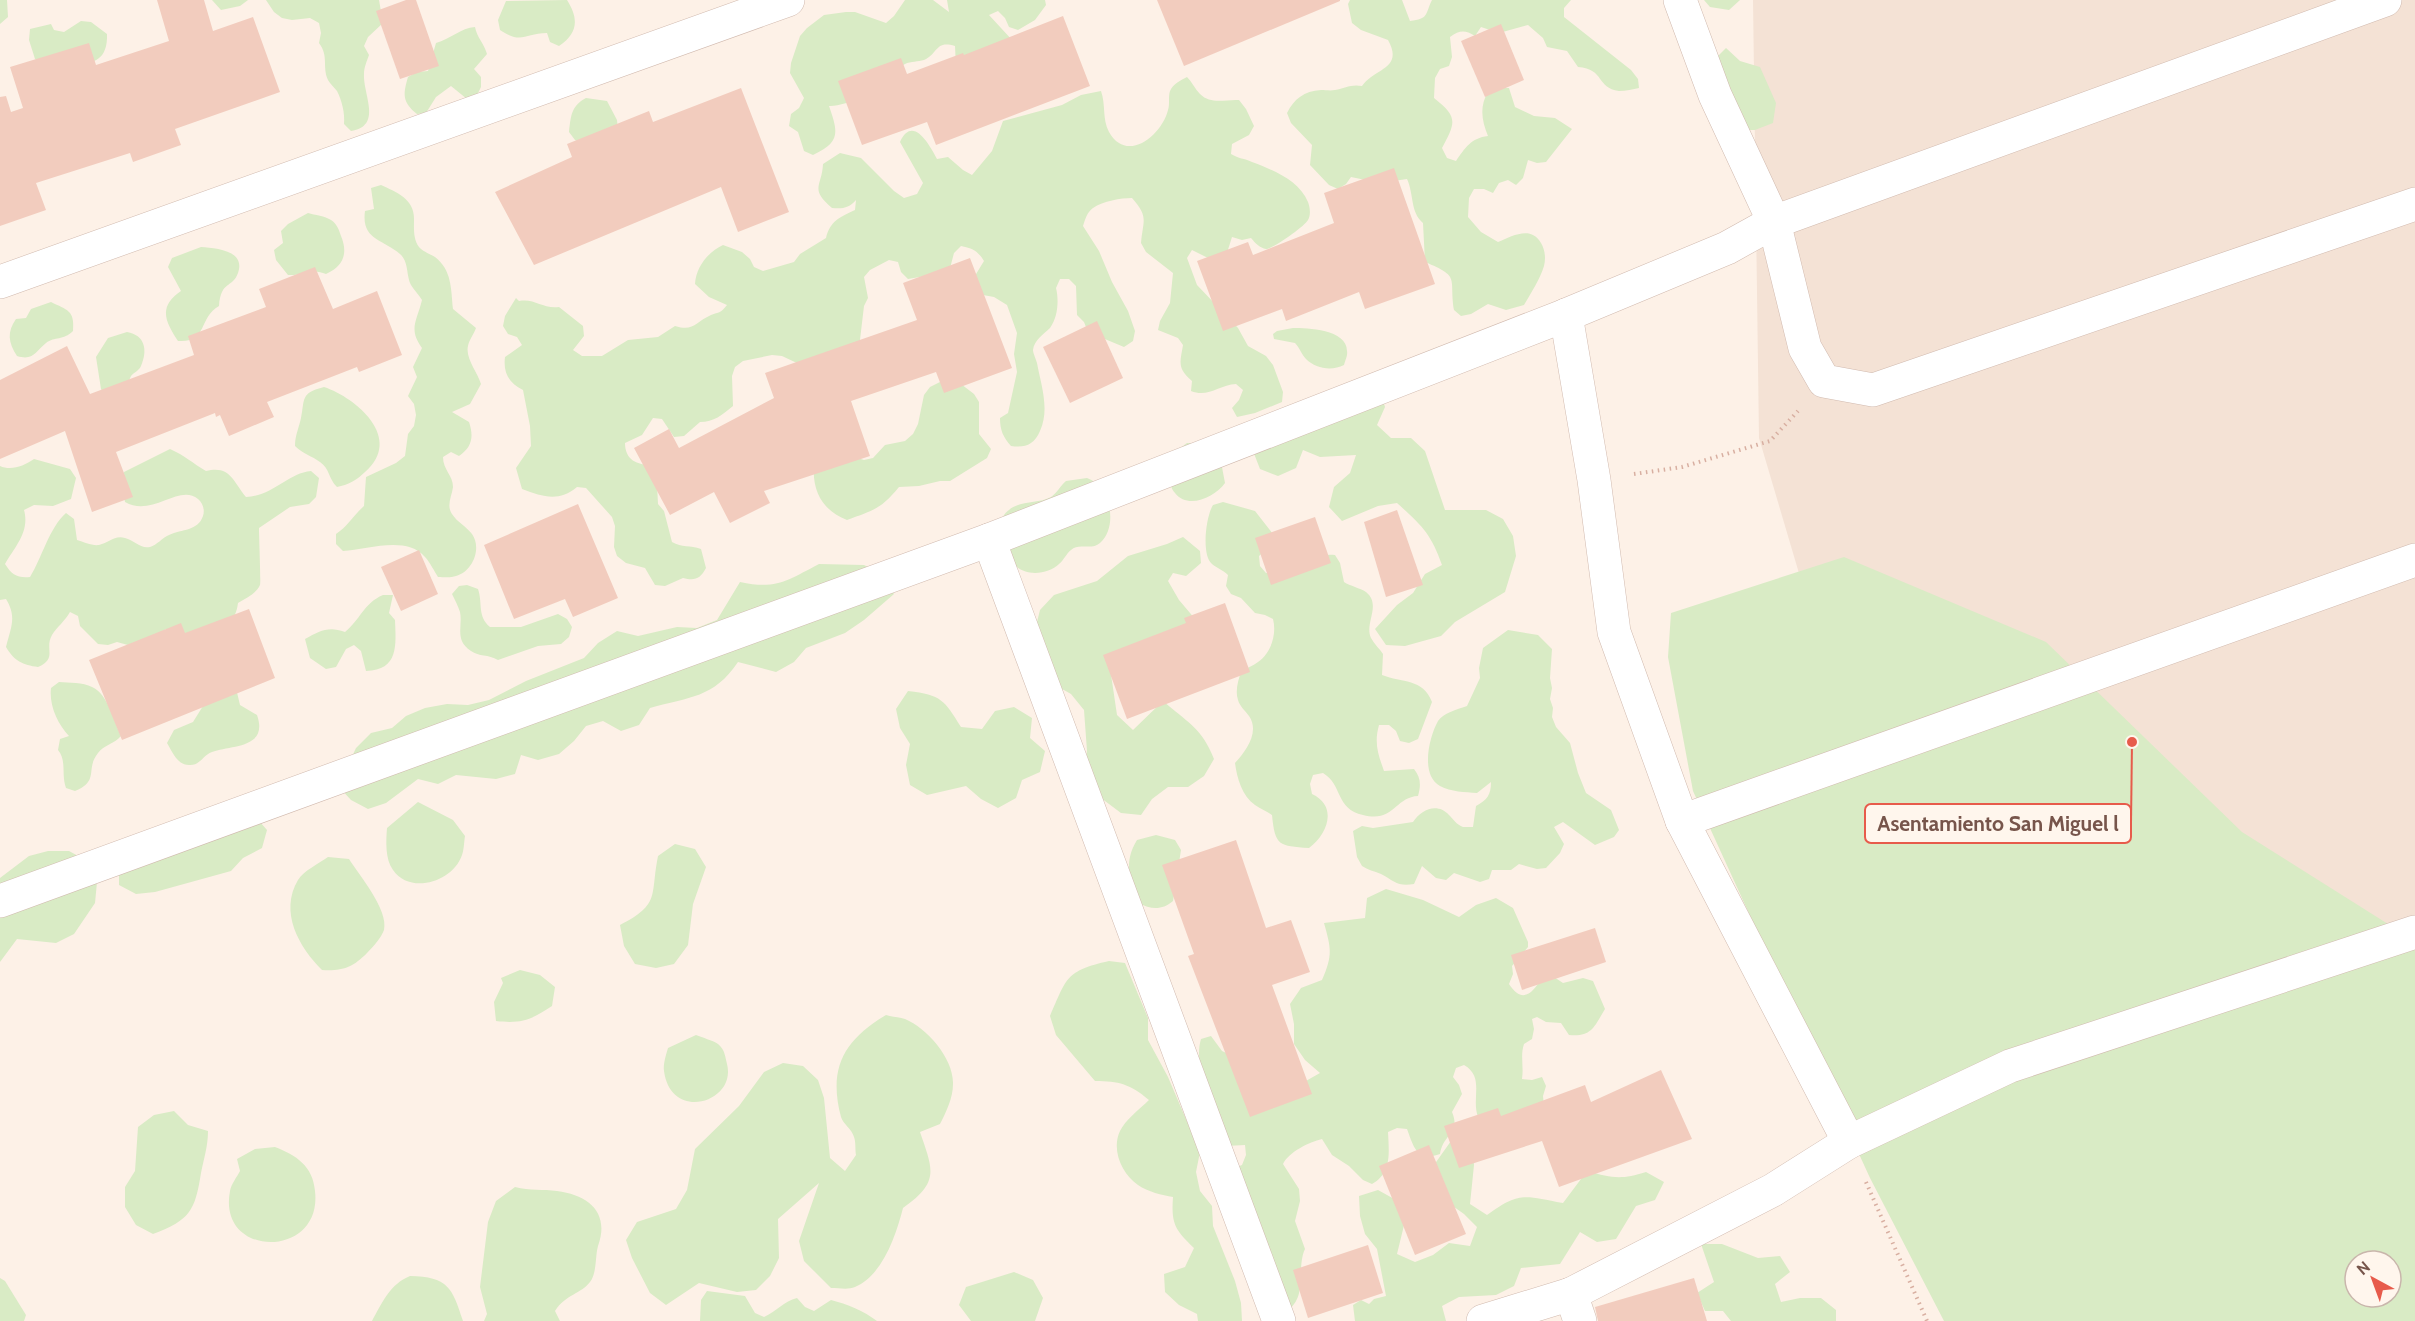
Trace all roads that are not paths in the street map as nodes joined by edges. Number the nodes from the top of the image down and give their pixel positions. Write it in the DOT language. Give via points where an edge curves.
graph roads {
  1 [pos="788,0"];
  2 [pos="1680,0"];
  3 [pos="2385,0"];
  4 [pos="2415,204"];
  5 [pos="1774,222"];
  6 [pos="0,282"];
  7 [pos="1566,315"];
  8 [pos="989,540"];
  9 [pos="2415,560"];
  10 [pos="1682,821"];
  11 [pos="0,901"];
  12 [pos="2415,932"];
  13 [pos="1849,1142"];
  14 [pos="1576,1307"];
  15 [pos="1279,1321"];
  16 [pos="1483,1321"];
  1 -- 6 [label="street"];
  2 -- 5 [label="street" via="1715,95"];
  3 -- 5 [label="street"];
  4 -- 5 [label="street" via="1873,390 1824,381 1805,348"];
  5 -- 7 [label="street" via="1727,248"];
  7 -- 8 [label="street"];
  7 -- 10 [label="street" via="1614,632"];
  8 -- 11 [label="street"];
  8 -- 15 [label="street"];
  9 -- 10 [label="street"];
  10 -- 13 [label="street"];
  12 -- 13 [label="street" via="2010,1066"];
  13 -- 14 [label="street"];
  14 -- 16 [label="street"];
}
